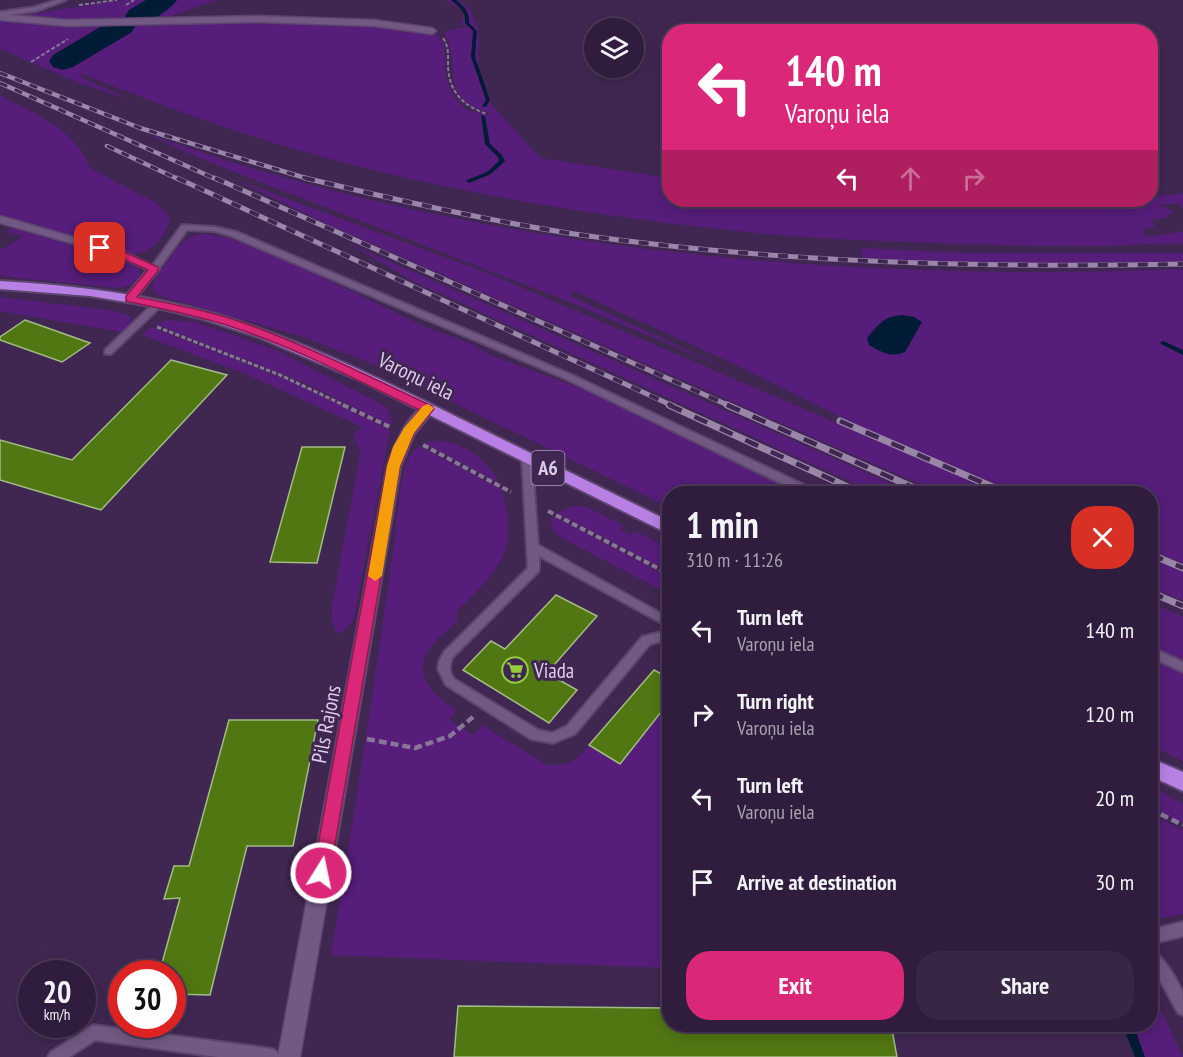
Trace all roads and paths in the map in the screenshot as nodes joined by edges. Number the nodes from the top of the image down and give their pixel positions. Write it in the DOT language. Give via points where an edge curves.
graph roads {
  1 [pos="63,0"];
  2 [pos="0,15"];
  3 [pos="432,30"];
  4 [pos="487,114"];
  5 [pos="0,219"];
  6 [pos="154,269"];
  7 [pos="0,285"];
  8 [pos="130,298"];
  9 [pos="158,304"];
  10 [pos="108,352"];
  11 [pos="428,409"];
  12 [pos="527,458"];
  13 [pos="796,486"];
  14 [pos="662,525"];
  15 [pos="532,547"];
  16 [pos="662,619"];
  17 [pos="662,637"];
  18 [pos="1158,656"];
  19 [pos="1183,667"];
  20 [pos="485,703"];
  21 [pos="346,735"];
  22 [pos="1158,770"];
  23 [pos="1183,782"];
  24 [pos="1158,813"];
  25 [pos="1183,825"];
  26 [pos="1181,932"];
  27 [pos="1158,936"];
  28 [pos="1158,966"];
  29 [pos="1183,1008"];
  30 [pos="56,1057"];
  31 [pos="272,1057"];
  32 [pos="289,1057"];
  1 -- 2 [label="lane"];
  2 -- 3 [label="street" via="67,23 258,19 374,23"];
  3 -- 4 [label="path" via="448,47 449,77 456,96 468,108"];
  5 -- 6 [label="street" via="121,254"];
  6 -- 8 [label="street"];
  6 -- 13 [label="lane" via="185,227 234,234 569,377"];
  7 -- 8 [label="highway, Varoņu iela / A6"];
  8 -- 9 [label="highway, Varoņu iela / A6"];
  9 -- 10 [label="lane"];
  9 -- 11 [label="highway, Varoņu iela / A6" via="265,335"];
  11 -- 12 [label="highway, Varoņu iela / A6"];
  11 -- 21 [label="street, Pils Rajons" via="408,430 394,466"];
  12 -- 14 [label="highway, Varoņu iela / A6"];
  12 -- 15 [label="lane"];
  15 -- 16 [label="lane"];
  15 -- 20 [label="lane" via="534,569 444,662 445,676 450,682"];
  17 -- 20 [label="lane" via="646,640 562,736 535,735"];
  18 -- 19 [label="lane"];
  20 -- 21 [label="path" via="450,736 415,748"];
  21 -- 32 [label="street, Pils Rajons"];
  22 -- 23 [label="highway"];
  24 -- 25 [label="path"];
  26 -- 27 [label="lane"];
  28 -- 29 [label="lane"];
  30 -- 31 [label="lane" via="93,1032"];
}
